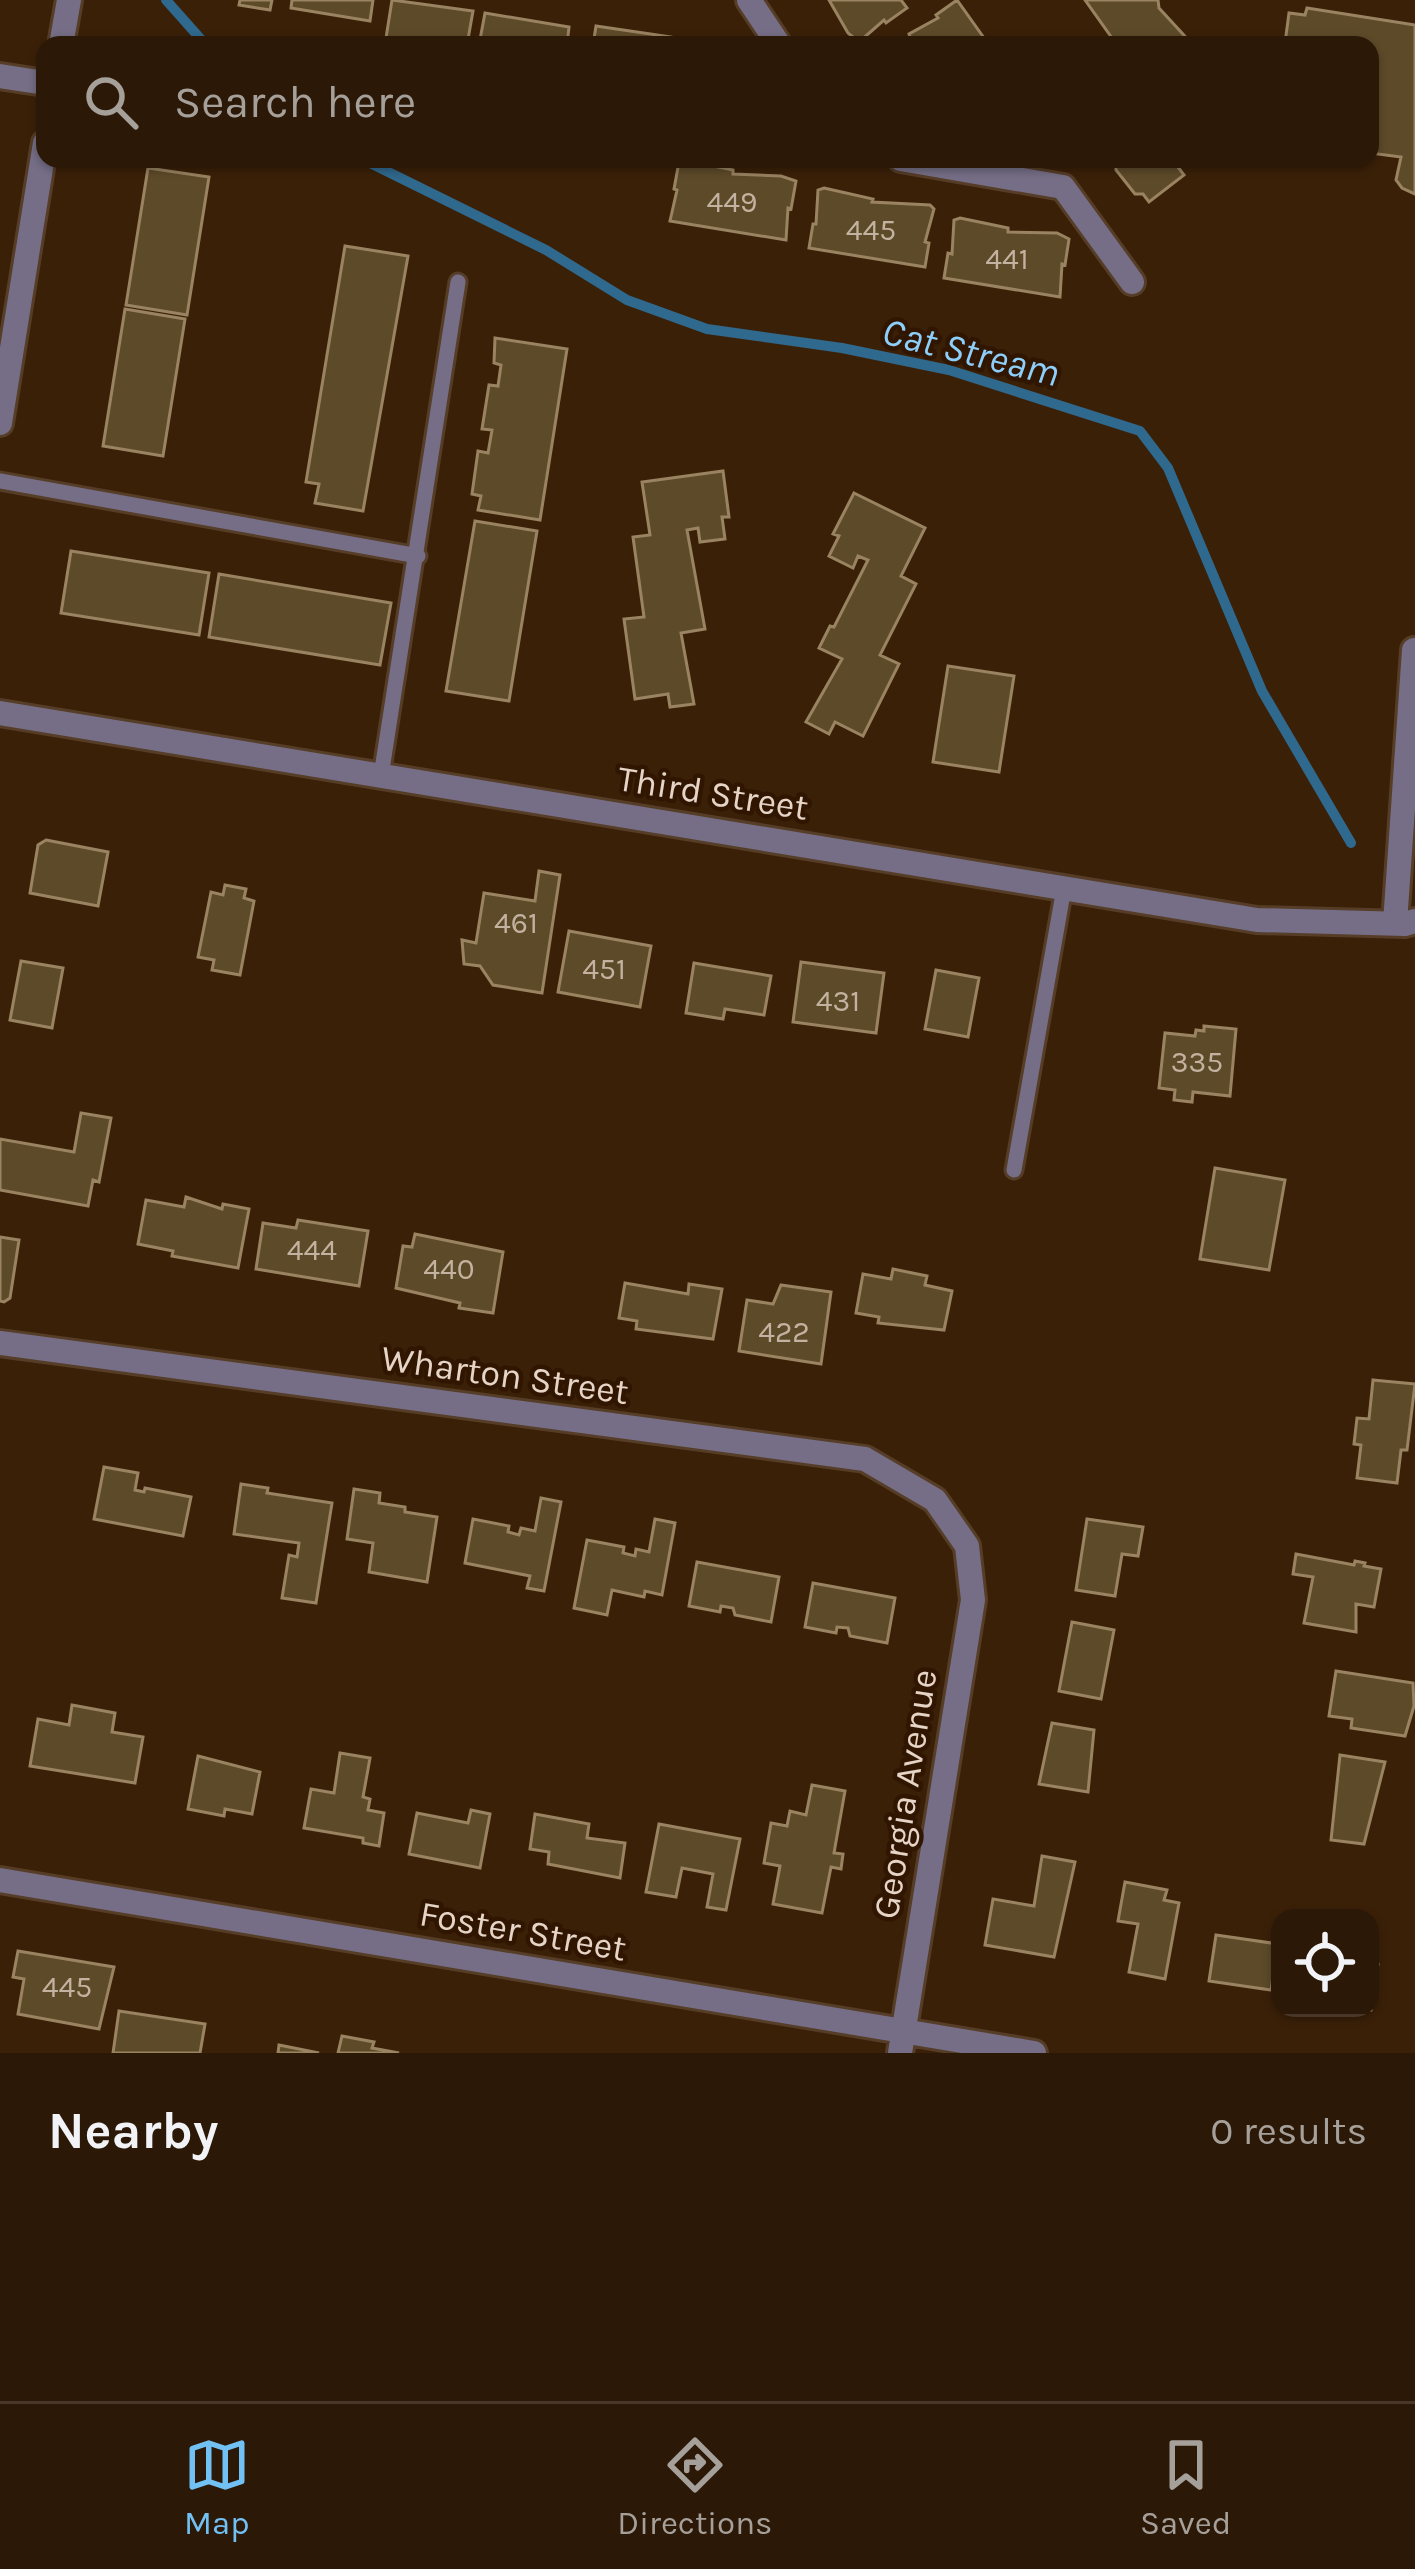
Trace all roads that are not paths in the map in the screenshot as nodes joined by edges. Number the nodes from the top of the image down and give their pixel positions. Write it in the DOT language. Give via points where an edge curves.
graph roads {
  1 [pos="69,0"];
  2 [pos="749,0"];
  3 [pos="63,36"];
  4 [pos="773,36"];
  5 [pos="0,76"];
  6 [pos="36,82"];
  7 [pos="39,168"];
  8 [pos="953,168"];
  9 [pos="458,281"];
  10 [pos="1132,282"];
  11 [pos="10,296"];
  12 [pos="0,423"];
  13 [pos="0,481"];
  14 [pos="418,556"];
  15 [pos="1414,650"];
  16 [pos="0,713"];
  17 [pos="381,776"];
  18 [pos="1064,888"];
  19 [pos="1405,922"];
  20 [pos="1015,1170"];
  21 [pos="0,1343"];
  22 [pos="967,1546"];
  23 [pos="0,1880"];
  24 [pos="902,2042"];
  25 [pos="1034,2053"];
  1 -- 3 [label="street"];
  2 -- 4 [label="street"];
  5 -- 6 [label="street"];
  7 -- 11 [label="street"];
  8 -- 10 [label="street" via="1063,187"];
  9 -- 14 [label="lane"];
  11 -- 12 [label="street"];
  13 -- 14 [label="lane"];
  14 -- 17 [label="lane"];
  15 -- 19 [label="street"];
  16 -- 17 [label="street, Third Street"];
  17 -- 18 [label="street, Third Street"];
  18 -- 19 [label="street, Third Street" via="1257,920"];
  18 -- 20 [label="lane"];
  21 -- 22 [label="street, Wharton Street" via="865,1459 935,1500"];
  22 -- 24 [label="street, Georgia Avenue" via="973,1600"];
  23 -- 24 [label="street, Foster Street"];
  24 -- 25 [label="street, Foster Street"];
}
